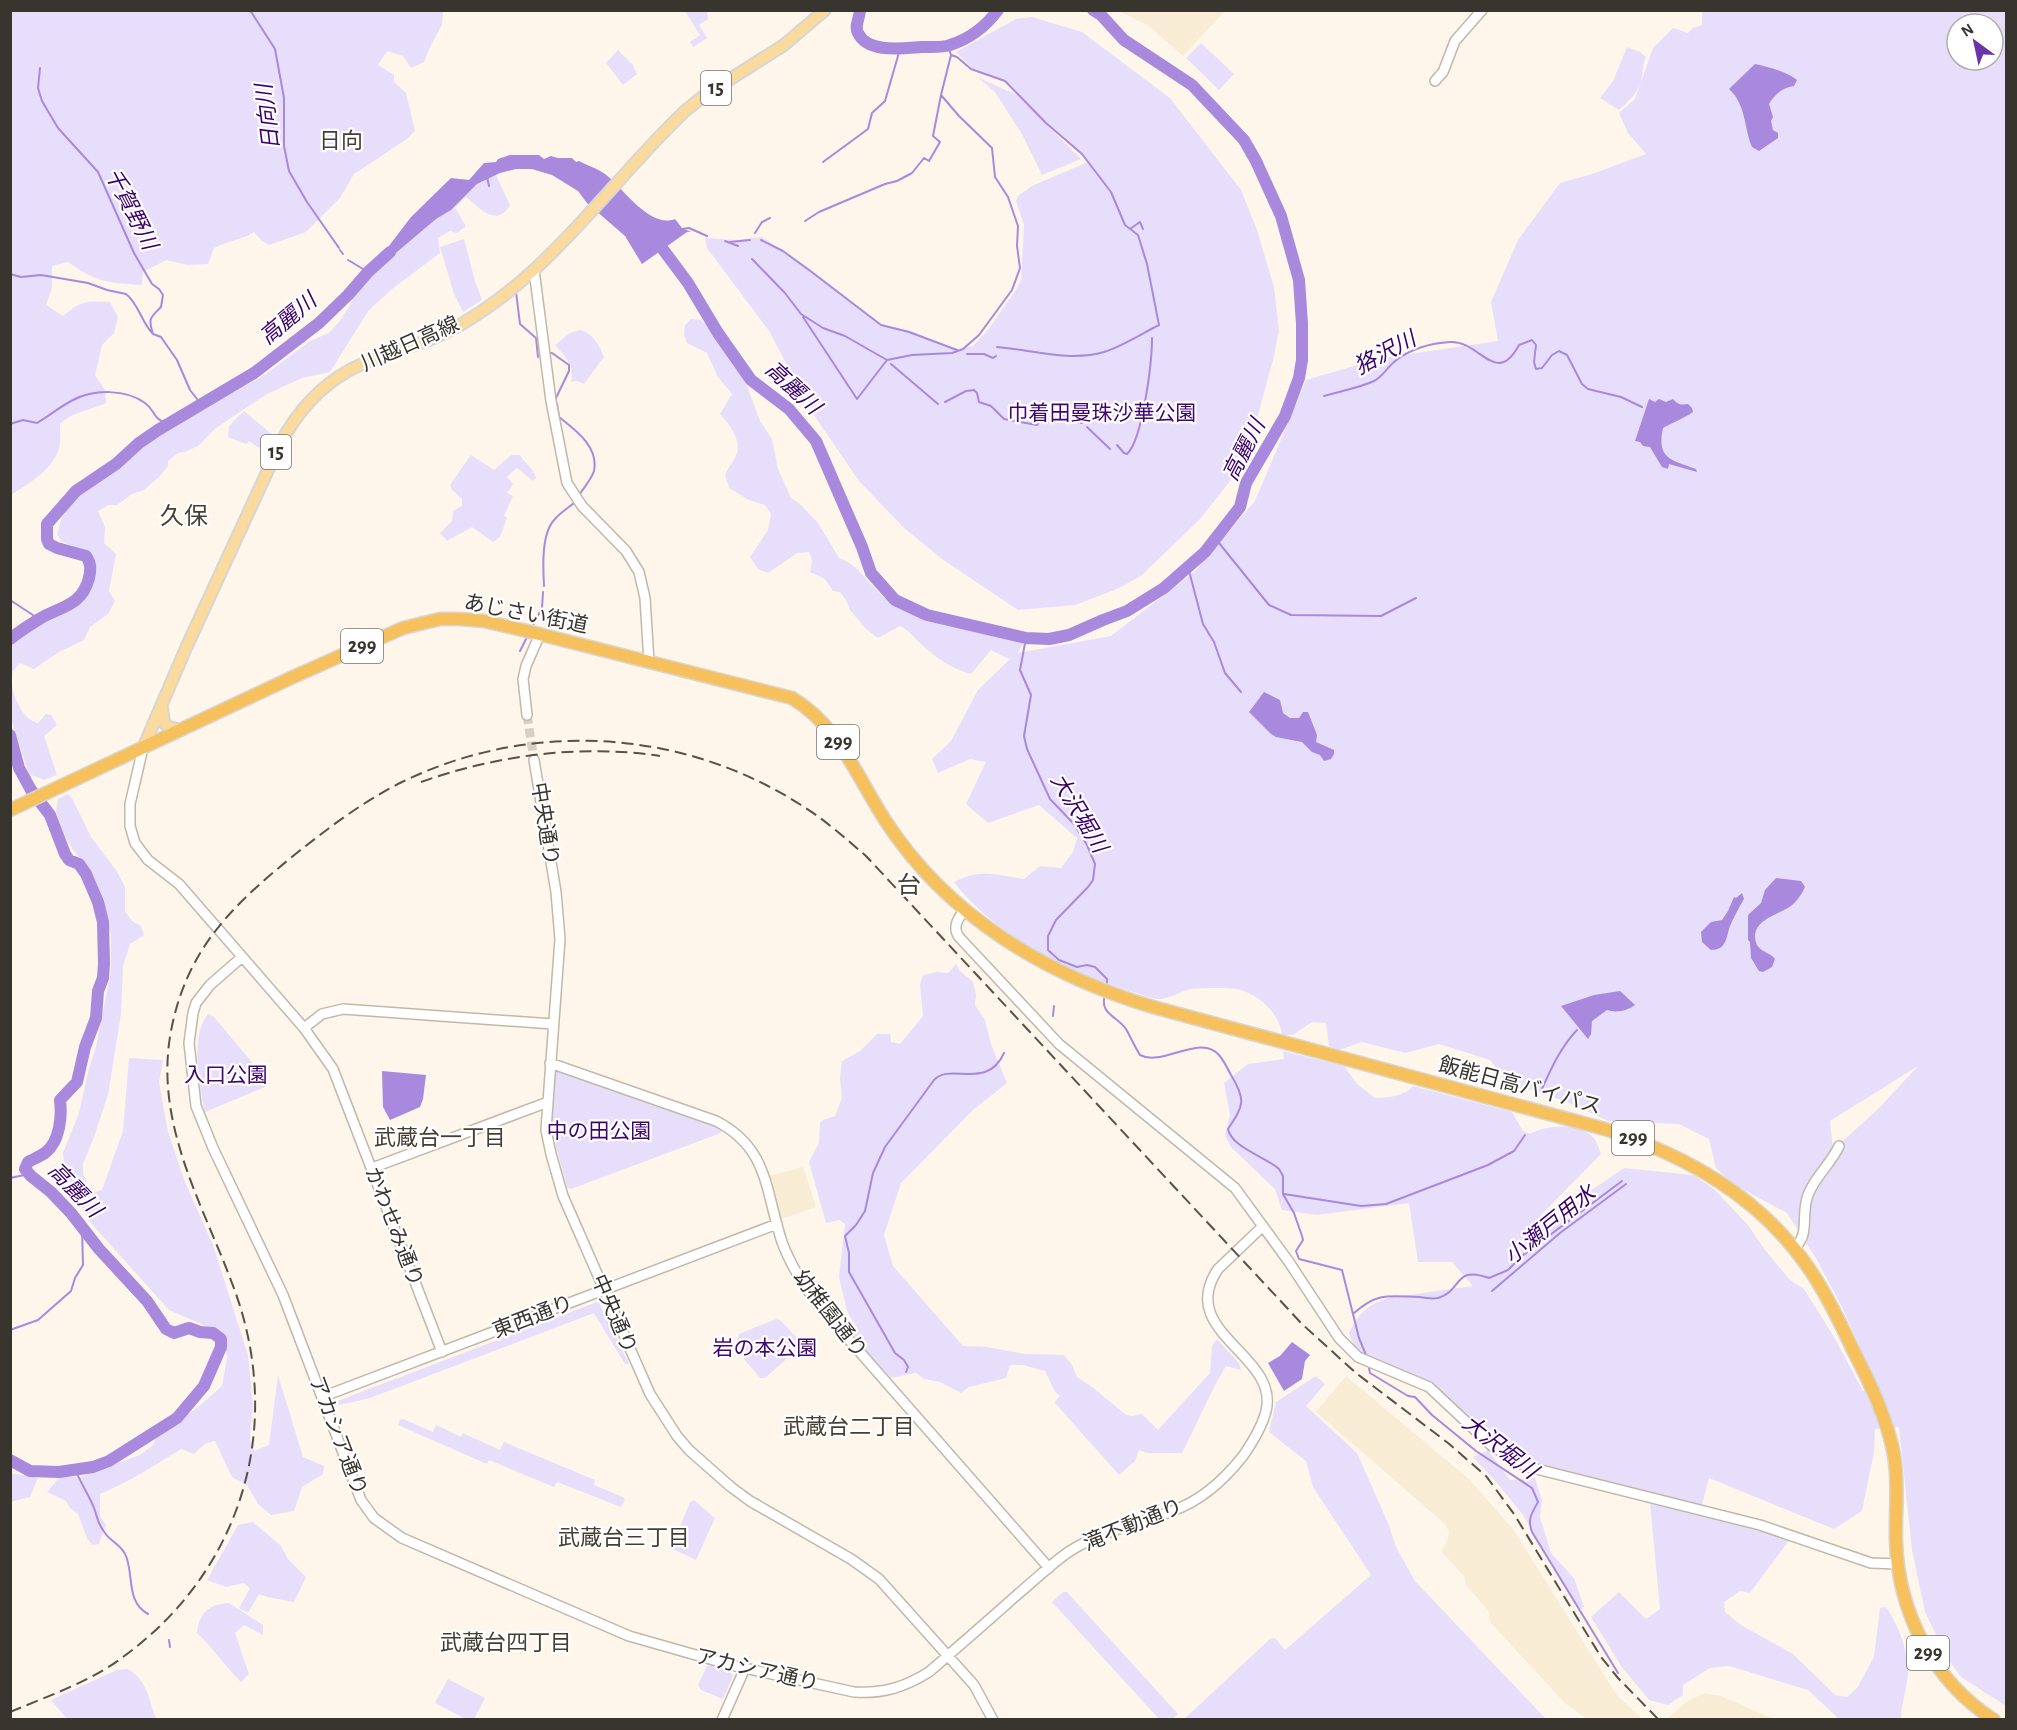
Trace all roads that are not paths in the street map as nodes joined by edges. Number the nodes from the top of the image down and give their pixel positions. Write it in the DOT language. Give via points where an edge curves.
graph roads {
  1 [pos="825,10"];
  2 [pos="1482,10"];
  3 [pos="1434,81"];
  4 [pos="534,270"];
  5 [pos="540,634"];
  6 [pos="649,662"];
  7 [pos="162,705"];
  8 [pos="527,715"];
  9 [pos="181,730"];
  10 [pos="143,748"];
  11 [pos="534,760"];
  12 [pos="15,808"];
  13 [pos="964,910"];
  14 [pos="242,957"];
  15 [pos="554,1024"];
  16 [pos="304,1028"];
  17 [pos="550,1063"];
  18 [pos="548,1102"];
  19 [pos="1839,1146"];
  20 [pos="372,1168"];
  21 [pos="777,1224"];
  22 [pos="1263,1227"];
  23 [pos="1794,1249"];
  24 [pos="604,1290"];
  25 [pos="441,1352"];
  26 [pos="322,1397"];
  27 [pos="1898,1564"];
  28 [pos="1049,1568"];
  29 [pos="948,1655"];
  30 [pos="745,1668"];
  31 [pos="722,1719"];
  32 [pos="993,1719"];
  33 [pos="1994,1719"];
  1 -- 4 [label="main road, 川越日高線 / 15" via="784,45 696,101"];
  2 -- 3 [label="street" via="1455,40 1443,72"];
  4 -- 6 [label="street" via="551,401 567,483 578,501 626,551 639,572 645,598"];
  4 -- 7 [label="main road, 川越日高線 / 15" via="446,332 348,371 298,415 280,444"];
  5 -- 6 [label="highway, あじさい街道 / 299"];
  5 -- 8 [label="street" via="523,680"];
  5 -- 9 [label="highway, あじさい街道 / 299" via="484,621 440,619 419,623"];
  6 -- 13 [label="highway, あじさい街道 / 299" via="776,693 806,706 829,728 907,850"];
  7 -- 9 [label="main road" via="164,723"];
  7 -- 10 [label="main road, 川越日高線 / 15"];
  9 -- 10 [label="highway, あじさい街道 / 299"];
  10 -- 12 [label="highway, あじさい街道 / 299"];
  10 -- 14 [label="street, かわせみ通り" via="129,816 135,843 148,860 179,884"];
  11 -- 15 [label="street, 中央通り" via="560,939"];
  13 -- 22 [label="street" via="955,927 959,937 1059,1044 1226,1179"];
  13 -- 23 [label="highway, 飯能日高バイパス / 299" via="1029,956 1114,996 1642,1142 1717,1180 1760,1214"];
  14 -- 16 [label="street, かわせみ通り"];
  14 -- 26 [label="street, アカシア通り" via="196,1003 189,1043 196,1106 283,1295"];
  15 -- 16 [label="street" via="343,1009 322,1014"];
  15 -- 17 [label="street, 中央通り"];
  16 -- 20 [label="street, かわせみ通り" via="333,1069"];
  17 -- 18 [label="street, 中央通り"];
  17 -- 21 [label="street, 幼稚園通り" via="716,1121 734,1131 758,1159"];
  18 -- 20 [label="street"];
  18 -- 24 [label="street, 中央通り" via="546,1130 556,1176"];
  19 -- 23 [label="street" via="1812,1185 1804,1213 1804,1237"];
  20 -- 25 [label="street, かわせみ通り"];
  21 -- 24 [label="street, 東西通り"];
  21 -- 28 [label="street, 幼稚園通り" via="789,1260 816,1302"];
  22 -- 27 [label="street" via="1339,1338 1358,1357 1429,1388 1507,1457 1525,1466 1760,1525 1871,1563"];
  22 -- 28 [label="street, 滝不動通り" via="1218,1269 1208,1294 1215,1324 1254,1367 1265,1387 1266,1410 1246,1451 1217,1485 1191,1502 1099,1535"];
  23 -- 27 [label="highway, 飯能日高バイパス / 299" via="1842,1326 1888,1430 1896,1467"];
  24 -- 25 [label="street, 東西通り"];
  24 -- 29 [label="street, 中央通り" via="650,1394 689,1450 750,1501 879,1579"];
  25 -- 26 [label="street, 東西通り"];
  26 -- 30 [label="street, アカシア通り" via="361,1500 374,1518 402,1538 623,1634"];
  27 -- 33 [label="highway, 299" via="1907,1608 1930,1655 1967,1700"];
  28 -- 29 [label="street, 滝不動通り"];
  29 -- 30 [label="street, アカシア通り" via="914,1682 894,1690 869,1693"];
  29 -- 32 [label="street, 中央通り" via="974,1685"];
  30 -- 31 [label="street"];
}
